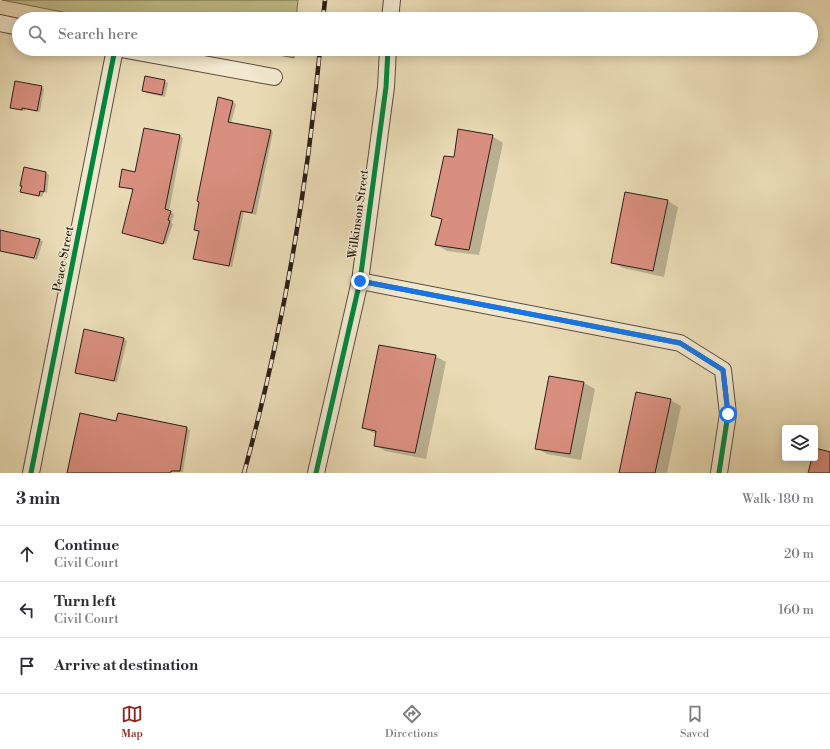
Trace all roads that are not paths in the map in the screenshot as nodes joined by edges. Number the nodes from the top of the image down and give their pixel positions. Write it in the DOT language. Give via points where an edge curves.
graph roads {
  1 [pos="392,0"];
  2 [pos="391,12"];
  3 [pos="0,23"];
  4 [pos="12,26"];
  5 [pos="114,56"];
  6 [pos="159,56"];
  7 [pos="388,56"];
  8 [pos="274,77"];
  9 [pos="360,281"];
  10 [pos="31,473"];
  11 [pos="316,473"];
  12 [pos="719,473"];
  1 -- 2 [label="street"];
  3 -- 4 [label="street"];
  5 -- 10 [label="street, Peace Street"];
  6 -- 8 [label="street"];
  7 -- 9 [label="street, Wilkinson Street" via="386,87"];
  9 -- 11 [label="street, Wilkinson Street"];
  9 -- 12 [label="street" via="680,343 723,370 728,414"];
}
